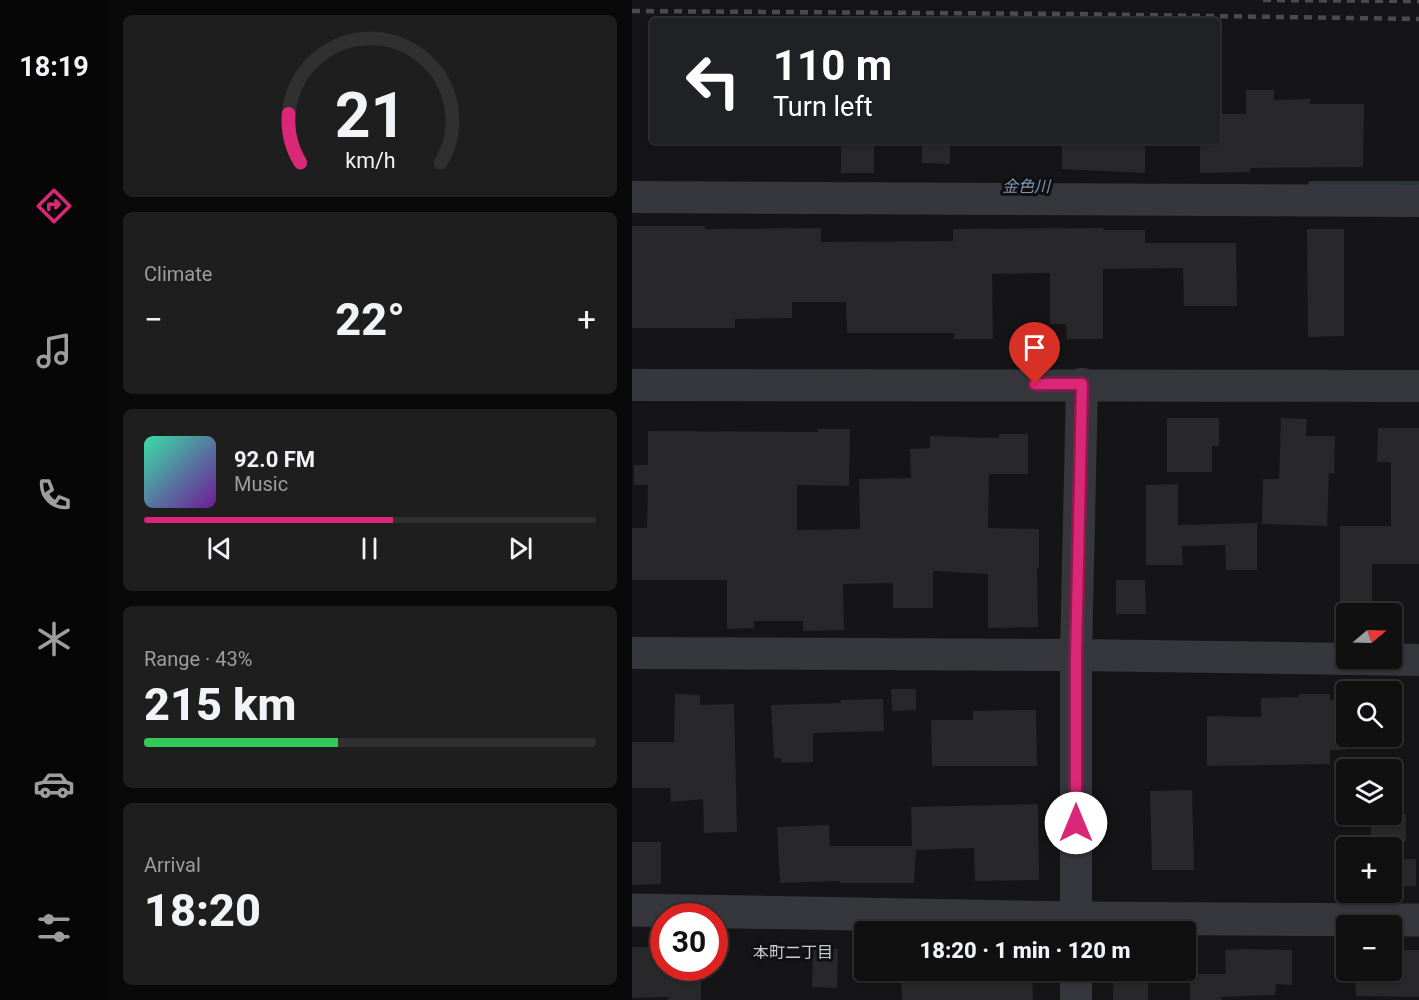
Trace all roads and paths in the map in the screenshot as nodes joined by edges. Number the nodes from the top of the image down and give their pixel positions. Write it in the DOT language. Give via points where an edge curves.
graph roads {
  1 [pos="632,197"];
  2 [pos="1420,201"];
  3 [pos="1082,384"];
  4 [pos="632,385"];
  5 [pos="1420,386"];
  6 [pos="632,653"];
  7 [pos="1076,656"];
  8 [pos="1420,660"];
  9 [pos="632,910"];
  10 [pos="1420,920"];
  11 [pos="958,921"];
  12 [pos="1077,921"];
  13 [pos="1196,923"];
  14 [pos="1076,981"];
  15 [pos="1076,1000"];
  1 -- 2 [label="street"];
  3 -- 4 [label="street"];
  3 -- 5 [label="street"];
  3 -- 7 [label="street"];
  6 -- 7 [label="street"];
  7 -- 8 [label="street"];
  7 -- 12 [label="street"];
  9 -- 11 [label="street"];
  10 -- 13 [label="street"];
  14 -- 15 [label="street"];
}
